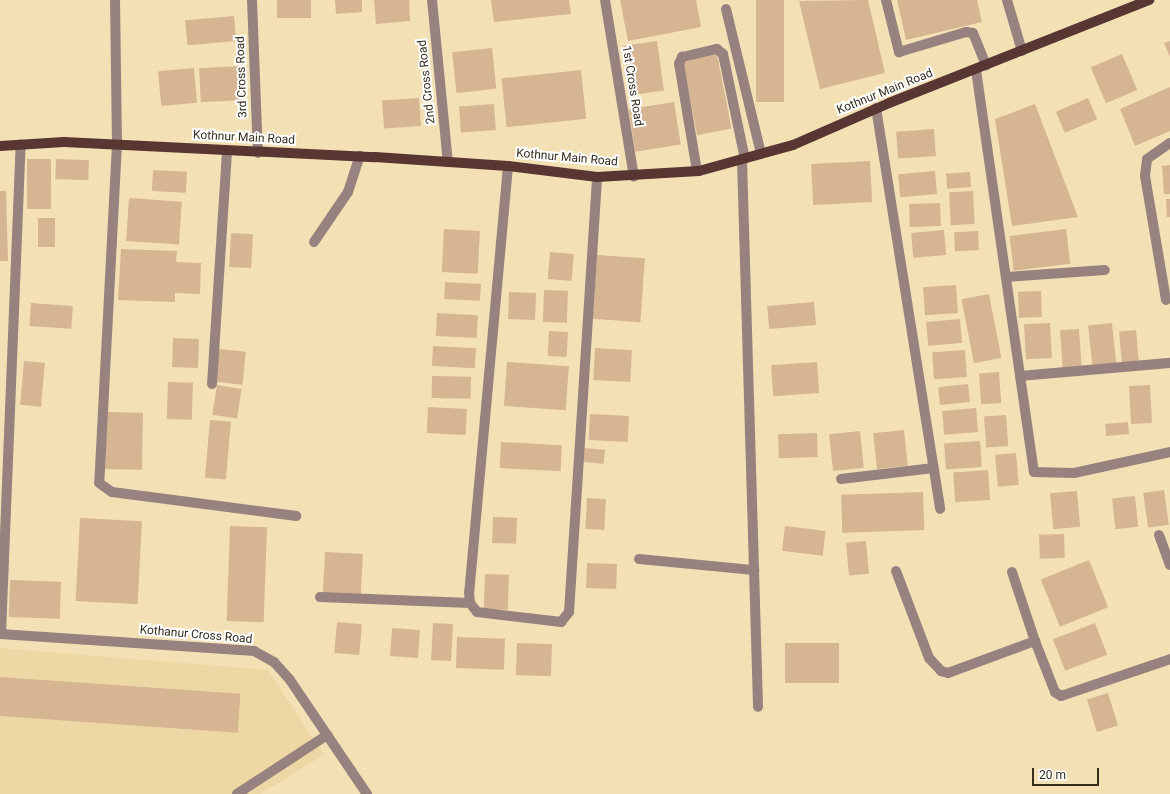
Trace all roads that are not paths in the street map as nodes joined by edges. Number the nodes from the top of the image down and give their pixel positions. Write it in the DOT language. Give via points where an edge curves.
graph roads {
  1 [pos="115,0"];
  2 [pos="252,0"];
  3 [pos="432,0"];
  4 [pos="605,0"];
  5 [pos="886,0"];
  6 [pos="1006,0"];
  7 [pos="1149,0"];
  8 [pos="726,10"];
  9 [pos="1022,51"];
  10 [pos="986,65"];
  11 [pos="976,70"];
  12 [pos="876,108"];
  13 [pos="1170,143"];
  14 [pos="21,144"];
  15 [pos="117,144"];
  16 [pos="0,146"];
  17 [pos="227,151"];
  18 [pos="258,153"];
  19 [pos="761,154"];
  20 [pos="360,156"];
  21 [pos="744,159"];
  22 [pos="448,162"];
  23 [pos="508,166"];
  24 [pos="697,171"];
  25 [pos="596,177"];
  26 [pos="634,177"];
  27 [pos="314,242"];
  28 [pos="1105,270"];
  29 [pos="1006,277"];
  30 [pos="1166,300"];
  31 [pos="1170,363"];
  32 [pos="1020,376"];
  33 [pos="212,384"];
  34 [pos="1170,452"];
  35 [pos="934,468"];
  36 [pos="841,479"];
  37 [pos="940,509"];
  38 [pos="296,516"];
  39 [pos="1159,535"];
  40 [pos="639,559"];
  41 [pos="1170,564"];
  42 [pos="754,570"];
  43 [pos="896,571"];
  44 [pos="1012,572"];
  45 [pos="320,597"];
  46 [pos="470,604"];
  47 [pos="0,634"];
  48 [pos="1035,641"];
  49 [pos="1170,659"];
  50 [pos="758,707"];
  51 [pos="327,735"];
  52 [pos="236,794"];
  53 [pos="367,794"];
  1 -- 15 [label="street"];
  2 -- 18 [label="street, 3rd Cross Road"];
  3 -- 22 [label="street, 2nd Cross Road"];
  4 -- 26 [label="street, 1st Cross Road"];
  5 -- 10 [label="street" via="899,52 966,32 974,33"];
  6 -- 9 [label="street"];
  7 -- 9 [label="main road, Kothnur Main Road"];
  8 -- 19 [label="street"];
  9 -- 10 [label="main road, Kothnur Main Road"];
  10 -- 11 [label="main road, Kothnur Main Road"];
  11 -- 12 [label="main road, Kothnur Main Road"];
  11 -- 29 [label="street"];
  12 -- 19 [label="main road, Kothnur Main Road" via="793,145"];
  12 -- 35 [label="street"];
  13 -- 30 [label="street" via="1147,159 1146,176"];
  14 -- 15 [label="main road, Kothnur Main Road"];
  14 -- 16 [label="main road, Kothnur Main Road"];
  14 -- 47 [label="street"];
  15 -- 17 [label="main road, Kothnur Main Road"];
  15 -- 38 [label="street" via="99,483 112,492"];
  17 -- 18 [label="main road, Kothnur Main Road"];
  17 -- 33 [label="street"];
  18 -- 20 [label="main road, Kothnur Main Road"];
  19 -- 21 [label="main road, Kothnur Main Road"];
  20 -- 22 [label="main road, Kothnur Main Road"];
  20 -- 27 [label="street" via="348,192"];
  21 -- 24 [label="main road, Kothnur Main Road"];
  21 -- 24 [label="street" via="723,54 717,49 682,57 679,64"];
  21 -- 42 [label="street"];
  22 -- 23 [label="main road, Kothnur Main Road"];
  23 -- 25 [label="main road, Kothnur Main Road"];
  23 -- 46 [label="street" via="469,592"];
  24 -- 26 [label="main road, Kothnur Main Road"];
  25 -- 26 [label="main road, Kothnur Main Road"];
  25 -- 46 [label="street" via="569,612 561,622 477,612"];
  28 -- 29 [label="street"];
  29 -- 32 [label="street"];
  31 -- 32 [label="street"];
  32 -- 34 [label="street" via="1034,472 1074,473"];
  35 -- 36 [label="street"];
  35 -- 37 [label="street"];
  39 -- 41 [label="street"];
  40 -- 42 [label="street"];
  42 -- 50 [label="street"];
  43 -- 48 [label="street" via="929,658 941,671 948,673"];
  44 -- 48 [label="street"];
  45 -- 46 [label="street"];
  47 -- 51 [label="street, Kothanur Cross Road" via="254,651 274,662"];
  48 -- 49 [label="street" via="1055,692 1061,696"];
  51 -- 52 [label="street"];
  51 -- 53 [label="street, Kothanur Cross Road"];
}
